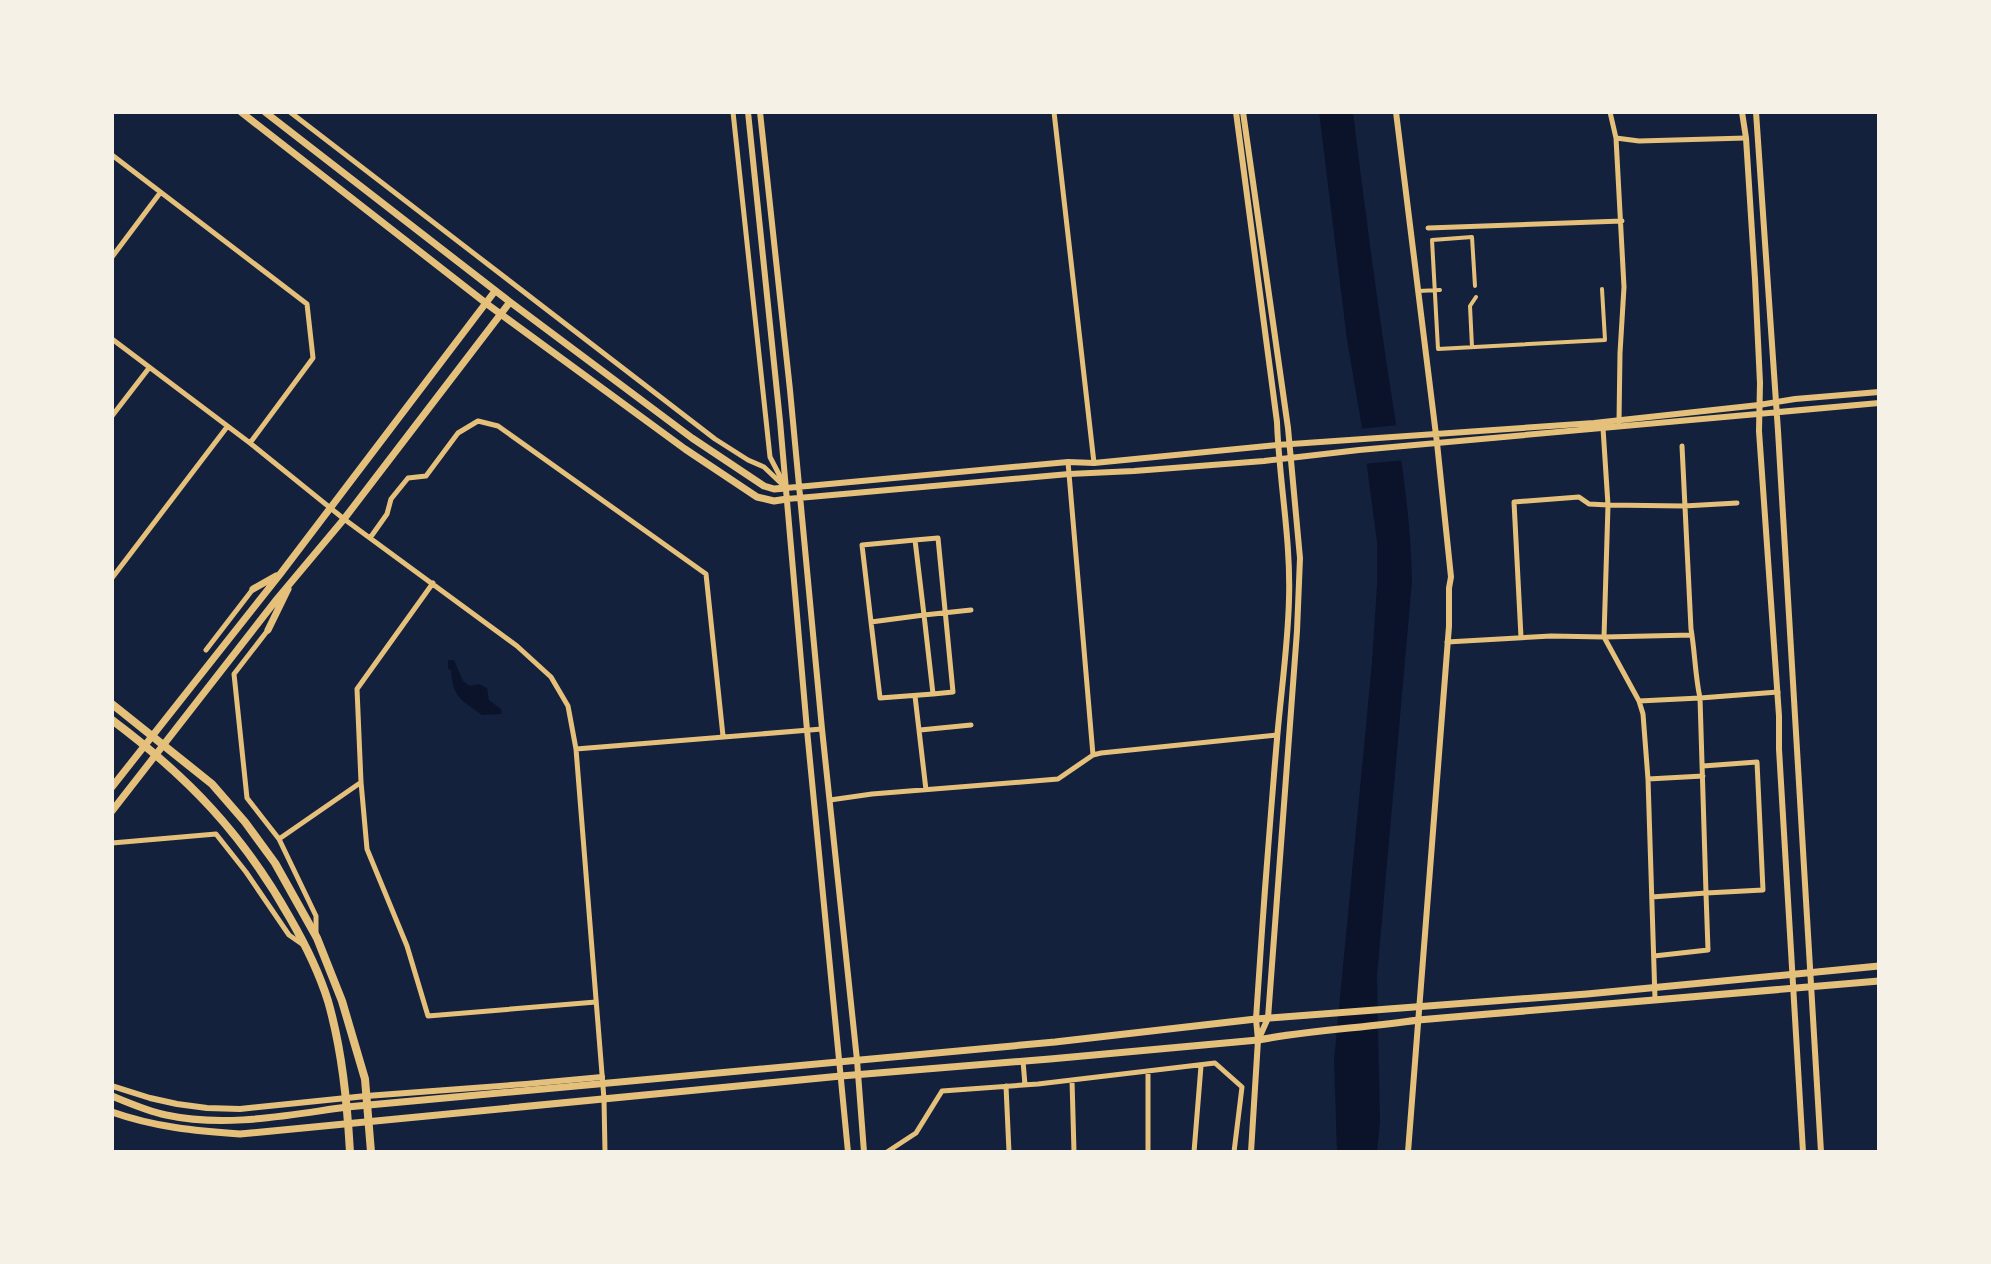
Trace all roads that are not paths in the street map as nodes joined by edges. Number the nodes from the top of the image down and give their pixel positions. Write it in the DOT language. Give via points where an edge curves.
graph roads {
  1 [pos="241,112"];
  2 [pos="265,112"];
  3 [pos="290,112"];
  4 [pos="733,112"];
  5 [pos="748,112"];
  6 [pos="760,112"];
  7 [pos="1054,112"];
  8 [pos="1236,112"];
  9 [pos="1243,112"];
  10 [pos="1396,112"];
  11 [pos="1610,112"];
  12 [pos="1742,112"];
  13 [pos="1756,112"];
  14 [pos="1616,138"];
  15 [pos="1746,138"];
  16 [pos="112,155"];
  17 [pos="160,193"];
  18 [pos="1622,221"];
  19 [pos="1428,228"];
  20 [pos="112,257"];
  21 [pos="1475,286"];
  22 [pos="1602,289"];
  23 [pos="1437,290"];
  24 [pos="495,291"];
  25 [pos="1418,291"];
  26 [pos="1476,297"];
  27 [pos="510,302"];
  28 [pos="487,304"];
  29 [pos="502,314"];
  30 [pos="112,339"];
  31 [pos="1472,347"];
  32 [pos="149,368"];
  33 [pos="1879,392"];
  34 [pos="1776,402"];
  35 [pos="1879,403"];
  36 [pos="1759,405"];
  37 [pos="1777,413"];
  38 [pos="1759,414"];
  39 [pos="112,416"];
  40 [pos="1619,422"];
  41 [pos="227,427"];
  42 [pos="1603,428"];
  43 [pos="1436,433"];
  44 [pos="250,443"];
  45 [pos="1437,443"];
  46 [pos="1289,444"];
  47 [pos="1277,445"];
  48 [pos="1682,446"];
  49 [pos="1290,457"];
  50 [pos="1278,459"];
  51 [pos="1068,462"];
  52 [pos="1094,463"];
  53 [pos="1069,474"];
  54 [pos="799,487"];
  55 [pos="786,488"];
  56 [pos="800,498"];
  57 [pos="787,499"];
  58 [pos="1737,503"];
  59 [pos="1608,505"];
  60 [pos="1684,506"];
  61 [pos="330,509"];
  62 [pos="344,519"];
  63 [pos="370,538"];
  64 [pos="915,540"];
  65 [pos="281,573"];
  66 [pos="112,578"];
  67 [pos="291,582"];
  68 [pos="433,583"];
  69 [pos="253,589"];
  70 [pos="971,610"];
  71 [pos="945,613"];
  72 [pos="924,615"];
  73 [pos="871,622"];
  74 [pos="268,630"];
  75 [pos="1692,635"];
  76 [pos="1521,637"];
  77 [pos="1604,637"];
  78 [pos="1447,642"];
  79 [pos="206,650"];
  80 [pos="1778,692"];
  81 [pos="933,694"];
  82 [pos="915,696"];
  83 [pos="1700,698"];
  84 [pos="1639,701"];
  85 [pos="112,704"];
  86 [pos="112,720"];
  87 [pos="971,725"];
  88 [pos="822,729"];
  89 [pos="807,730"];
  90 [pos="920,730"];
  91 [pos="152,735"];
  92 [pos="1277,735"];
  93 [pos="723,736"];
  94 [pos="164,744"];
  95 [pos="145,745"];
  96 [pos="576,749"];
  97 [pos="156,754"];
  98 [pos="1093,755"];
  99 [pos="1703,766"];
  100 [pos="1703,776"];
  101 [pos="1648,779"];
  102 [pos="361,782"];
  103 [pos="112,787"];
  104 [pos="926,790"];
  105 [pos="830,800"];
  106 [pos="112,811"];
  107 [pos="279,839"];
  108 [pos="112,843"];
  109 [pos="1706,893"];
  110 [pos="1652,897"];
  111 [pos="317,938"];
  112 [pos="306,947"];
  113 [pos="1653,956"];
  114 [pos="1879,966"];
  115 [pos="1810,972"];
  116 [pos="1792,974"];
  117 [pos="1879,981"];
  118 [pos="1812,987"];
  119 [pos="1654,988"];
  120 [pos="1793,989"];
  121 [pos="1655,999"];
  122 [pos="596,1002"];
  123 [pos="1418,1006"];
  124 [pos="1268,1018"];
  125 [pos="1256,1019"];
  126 [pos="1418,1020"];
  127 [pos="1258,1040"];
  128 [pos="857,1060"];
  129 [pos="1023,1061"];
  130 [pos="839,1062"];
  131 [pos="1201,1066"];
  132 [pos="1148,1071"];
  133 [pos="858,1074"];
  134 [pos="841,1076"];
  135 [pos="1072,1080"];
  136 [pos="602,1081"];
  137 [pos="1025,1085"];
  138 [pos="112,1086"];
  139 [pos="1006,1086"];
  140 [pos="112,1096"];
  141 [pos="604,1099"];
  142 [pos="367,1100"];
  143 [pos="347,1103"];
  144 [pos="112,1112"];
  145 [pos="370,1120"];
  146 [pos="348,1122"];
  147 [pos="350,1152"];
  148 [pos="371,1152"];
  149 [pos="605,1152"];
  150 [pos="848,1152"];
  151 [pos="864,1152"];
  152 [pos="887,1152"];
  153 [pos="1009,1152"];
  154 [pos="1074,1152"];
  155 [pos="1148,1152"];
  156 [pos="1194,1152"];
  157 [pos="1234,1152"];
  158 [pos="1251,1152"];
  159 [pos="1408,1152"];
  160 [pos="1803,1152"];
  161 [pos="1821,1152"];
  1 -- 28 [label="main road"];
  2 -- 24 [label="main road"];
  3 -- 55 [label="street"];
  4 -- 55 [label="street" via="770,457"];
  5 -- 55 [label="street"];
  6 -- 54 [label="street"];
  7 -- 52 [label="street"];
  8 -- 47 [label="street"];
  9 -- 46 [label="street"];
  10 -- 25 [label="street"];
  11 -- 14 [label="street"];
  12 -- 15 [label="street"];
  13 -- 34 [label="street"];
  14 -- 15 [label="street"];
  14 -- 18 [label="street"];
  15 -- 36 [label="street"];
  16 -- 17 [label="street"];
  17 -- 20 [label="street"];
  17 -- 44 [label="street" via="307,304 313,358"];
  18 -- 19 [label="street"];
  18 -- 40 [label="street"];
  21 -- 23 [label="street" via="1472,237 1432,240"];
  22 -- 31 [label="street" via="1605,340"];
  23 -- 25 [label="street"];
  23 -- 31 [label="street" via="1438,349"];
  24 -- 27 [label="main road"];
  24 -- 28 [label="main road"];
  25 -- 43 [label="street"];
  26 -- 31 [label="street" via="1470,306"];
  27 -- 29 [label="main road"];
  27 -- 55 [label="main road" via="755,481"];
  28 -- 29 [label="main road"];
  28 -- 61 [label="main road"];
  29 -- 57 [label="main road" via="749,492 766,500"];
  29 -- 62 [label="main road"];
  30 -- 32 [label="street"];
  32 -- 39 [label="street"];
  32 -- 41 [label="street"];
  33 -- 34 [label="street"];
  34 -- 36 [label="street"];
  34 -- 37 [label="street"];
  35 -- 37 [label="street"];
  36 -- 38 [label="street"];
  36 -- 40 [label="street"];
  37 -- 38 [label="street"];
  37 -- 115 [label="street"];
  38 -- 40 [label="street"];
  38 -- 80 [label="street"];
  40 -- 42 [label="street"];
  40 -- 43 [label="street"];
  41 -- 44 [label="street"];
  41 -- 66 [label="street"];
  42 -- 45 [label="street"];
  42 -- 59 [label="street"];
  43 -- 45 [label="street"];
  43 -- 46 [label="street"];
  44 -- 61 [label="street"];
  45 -- 49 [label="street"];
  45 -- 78 [label="street" via="1451,577"];
  46 -- 47 [label="street"];
  46 -- 49 [label="street"];
  47 -- 50 [label="street"];
  47 -- 52 [label="street"];
  48 -- 60 [label="street"];
  49 -- 50 [label="street"];
  49 -- 124 [label="street" via="1299,536 1299,601"];
  50 -- 53 [label="street"];
  50 -- 92 [label="street" via="1290,574"];
  51 -- 52 [label="street"];
  51 -- 53 [label="street"];
  51 -- 54 [label="street"];
  53 -- 56 [label="street"];
  53 -- 98 [label="street"];
  54 -- 55 [label="street"];
  54 -- 56 [label="street"];
  55 -- 57 [label="street"];
  56 -- 57 [label="street"];
  56 -- 88 [label="street"];
  57 -- 89 [label="street"];
  58 -- 60 [label="street"];
  59 -- 60 [label="street"];
  59 -- 76 [label="street" via="1589,504 1579,497 1514,502"];
  59 -- 77 [label="street"];
  60 -- 75 [label="street"];
  61 -- 62 [label="street"];
  61 -- 65 [label="main road"];
  62 -- 63 [label="street"];
  62 -- 67 [label="main road"];
  63 -- 68 [label="street"];
  63 -- 93 [label="street" via="408,478 426,476 458,433 478,421 498,426 706,574"];
  64 -- 71 [label="street" via="938,538"];
  64 -- 72 [label="street"];
  64 -- 73 [label="street" via="862,545"];
  65 -- 69 [label="main road"];
  65 -- 91 [label="main road"];
  67 -- 74 [label="main road"];
  67 -- 94 [label="main road"];
  68 -- 96 [label="street" via="551,677 568,706"];
  68 -- 102 [label="street" via="357,689"];
  69 -- 79 [label="street"];
  70 -- 71 [label="street"];
  71 -- 72 [label="street"];
  71 -- 81 [label="street" via="953,692"];
  72 -- 73 [label="street"];
  72 -- 81 [label="street"];
  73 -- 82 [label="street" via="880,698"];
  74 -- 107 [label="street" via="234,674 247,798"];
  75 -- 77 [label="street"];
  75 -- 83 [label="street"];
  76 -- 77 [label="street"];
  76 -- 78 [label="street"];
  77 -- 84 [label="street"];
  78 -- 123 [label="street"];
  80 -- 83 [label="street"];
  80 -- 116 [label="street"];
  81 -- 82 [label="street"];
  82 -- 90 [label="street"];
  83 -- 84 [label="street"];
  83 -- 99 [label="street"];
  84 -- 101 [label="street"];
  85 -- 91 [label="main road"];
  86 -- 95 [label="main road"];
  87 -- 90 [label="street"];
  88 -- 89 [label="street"];
  88 -- 105 [label="street"];
  89 -- 93 [label="street"];
  89 -- 130 [label="street"];
  90 -- 104 [label="street"];
  91 -- 94 [label="main road"];
  91 -- 95 [label="main road"];
  92 -- 98 [label="street"];
  92 -- 125 [label="street"];
  93 -- 96 [label="street"];
  94 -- 97 [label="main road"];
  94 -- 111 [label="main road" via="212,784 245,822"];
  95 -- 97 [label="main road"];
  95 -- 103 [label="main road"];
  96 -- 122 [label="street"];
  97 -- 106 [label="main road"];
  97 -- 112 [label="main road" via="242,842"];
  98 -- 104 [label="street" via="1058,779"];
  99 -- 100 [label="street"];
  99 -- 109 [label="street" via="1757,762 1763,890"];
  100 -- 101 [label="street"];
  100 -- 109 [label="street"];
  101 -- 110 [label="street"];
  102 -- 107 [label="street"];
  102 -- 122 [label="street" via="367,849 407,946 428,1016"];
  104 -- 105 [label="street"];
  105 -- 128 [label="street"];
  107 -- 111 [label="street" via="316,916"];
  108 -- 112 [label="street" via="216,834 289,935"];
  109 -- 110 [label="street"];
  109 -- 113 [label="street" via="1708,950"];
  110 -- 113 [label="street"];
  111 -- 142 [label="main road" via="342,1001"];
  112 -- 143 [label="main road" via="327,999"];
  113 -- 119 [label="street"];
  114 -- 115 [label="main road"];
  115 -- 116 [label="main road"];
  115 -- 118 [label="street"];
  116 -- 119 [label="main road"];
  116 -- 120 [label="street"];
  117 -- 118 [label="main road"];
  118 -- 120 [label="main road"];
  118 -- 161 [label="street"];
  119 -- 121 [label="street"];
  119 -- 123 [label="main road"];
  120 -- 121 [label="main road"];
  120 -- 160 [label="street"];
  121 -- 126 [label="main road"];
  122 -- 136 [label="street"];
  123 -- 124 [label="main road"];
  123 -- 126 [label="street"];
  124 -- 125 [label="main road"];
  124 -- 127 [label="street"];
  125 -- 127 [label="street"];
  125 -- 128 [label="main road"];
  126 -- 127 [label="main road"];
  126 -- 159 [label="street"];
  127 -- 129 [label="main road"];
  127 -- 158 [label="street"];
  128 -- 130 [label="main road"];
  128 -- 133 [label="street"];
  129 -- 133 [label="main road"];
  129 -- 137 [label="street"];
  130 -- 134 [label="street"];
  130 -- 136 [label="main road"];
  131 -- 132 [label="street"];
  131 -- 156 [label="street"];
  131 -- 157 [label="street" via="1215,1063 1242,1087"];
  132 -- 135 [label="street"];
  132 -- 155 [label="street"];
  133 -- 134 [label="main road"];
  133 -- 151 [label="street"];
  134 -- 141 [label="main road"];
  134 -- 150 [label="street"];
  135 -- 137 [label="street"];
  135 -- 154 [label="street"];
  136 -- 141 [label="street"];
  136 -- 142 [label="main road"];
  137 -- 139 [label="street"];
  138 -- 143 [label="street" via="207,1108"];
  139 -- 152 [label="street" via="942,1091 916,1133"];
  139 -- 153 [label="street"];
  140 -- 143 [label="main road" via="166,1115 202,1120 242,1120"];
  141 -- 145 [label="main road"];
  141 -- 149 [label="street"];
  142 -- 143 [label="main road"];
  142 -- 145 [label="main road"];
  143 -- 146 [label="main road"];
  144 -- 146 [label="main road" via="199,1132"];
  145 -- 146 [label="main road"];
  145 -- 148 [label="main road"];
  146 -- 147 [label="main road"];
}
